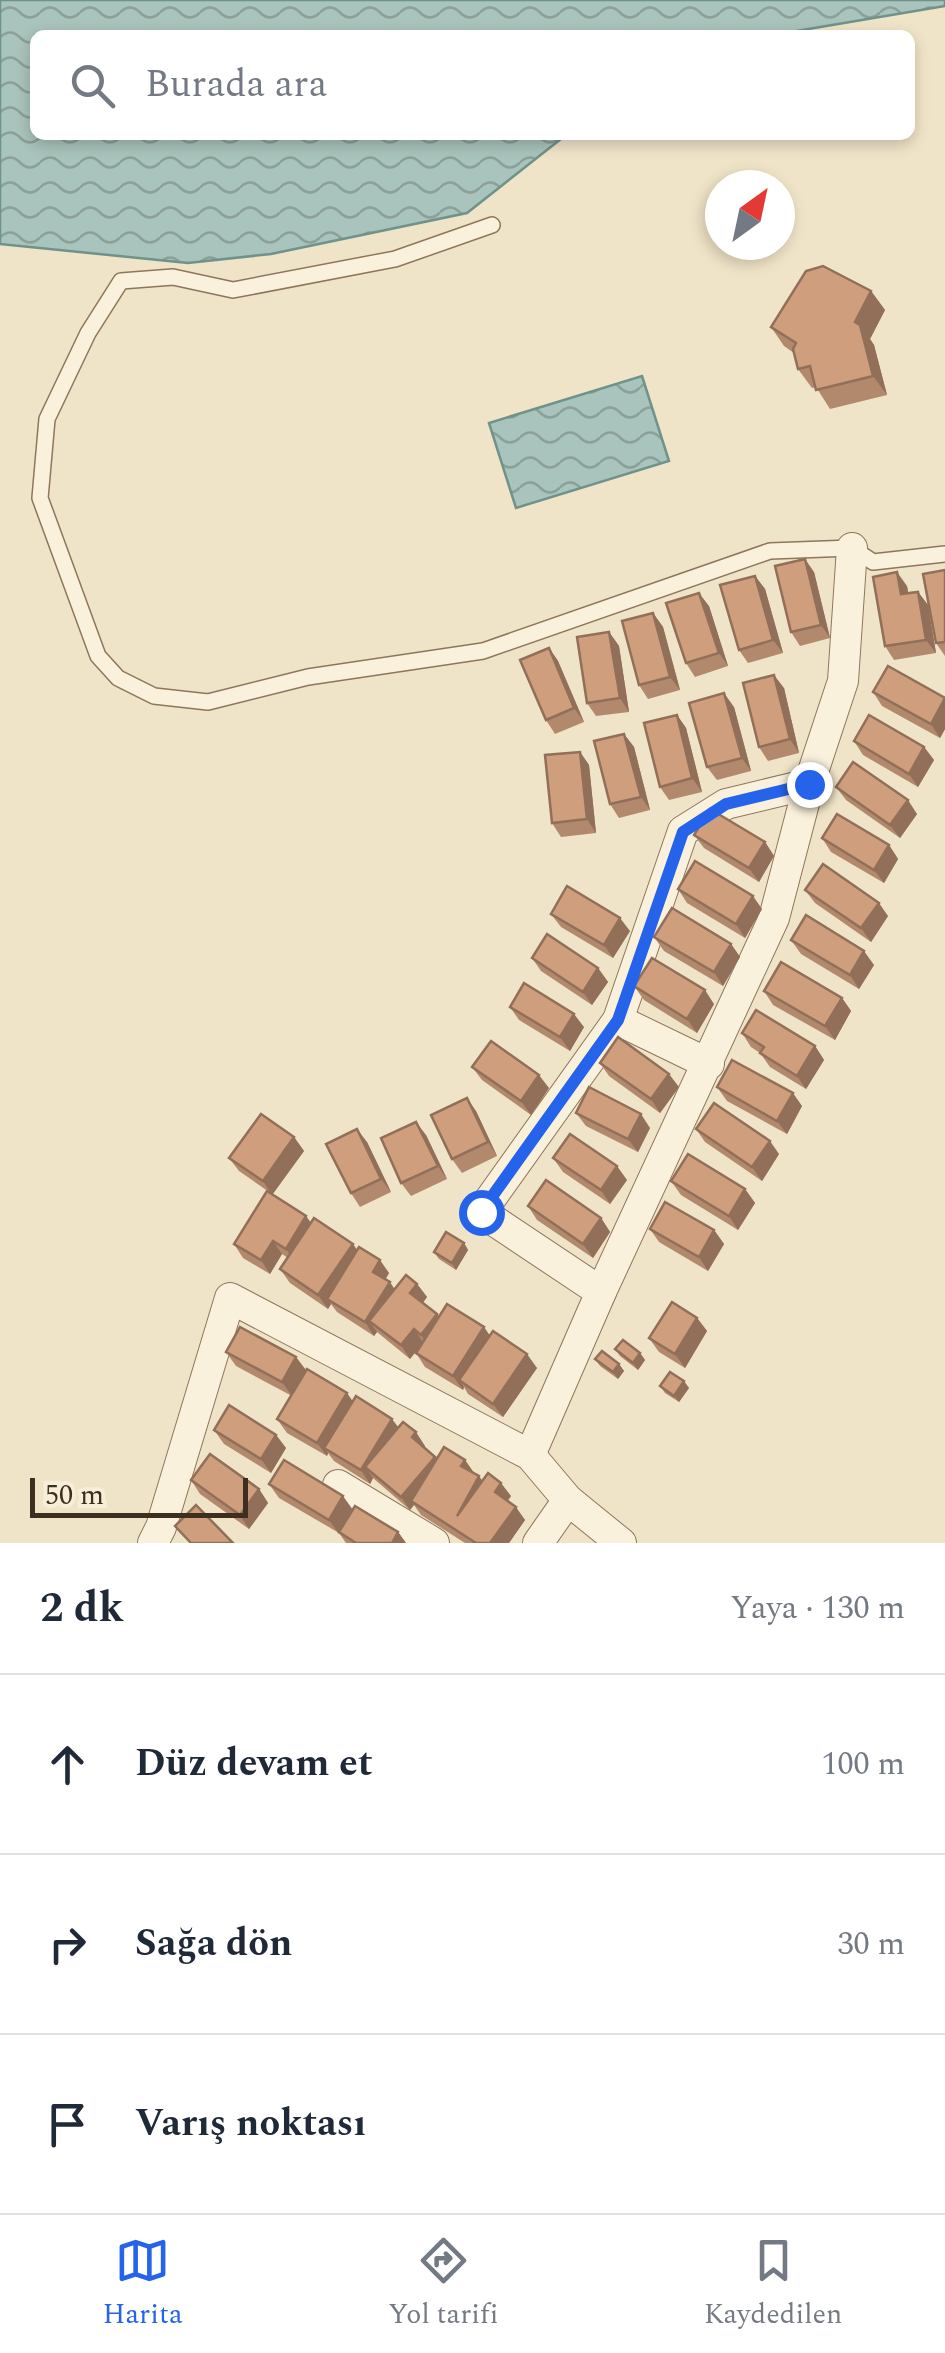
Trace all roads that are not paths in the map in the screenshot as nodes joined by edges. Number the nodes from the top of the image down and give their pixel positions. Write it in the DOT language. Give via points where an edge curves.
graph roads {
  1 [pos="492,224"];
  2 [pos="852,548"];
  3 [pos="945,554"];
  4 [pos="809,784"];
  5 [pos="618,1020"];
  6 [pos="709,1064"];
  7 [pos="601,1292"];
  8 [pos="530,1456"];
  9 [pos="338,1485"];
  10 [pos="568,1500"];
  11 [pos="153,1543"];
  12 [pos="434,1543"];
  13 [pos="538,1543"];
  14 [pos="621,1543"];
  1 -- 2 [label="lane" via="395,259 233,290 173,277 121,281 47,418 40,498 98,656 118,678 154,696 208,702 308,678 482,651 770,552"];
  2 -- 3 [label="lane" via="873,562"];
  2 -- 4 [label="street" via="842,681"];
  4 -- 5 [label="street" via="726,804 683,832"];
  4 -- 6 [label="street" via="774,918"];
  5 -- 6 [label="street"];
  5 -- 7 [label="street" via="481,1212"];
  6 -- 7 [label="street"];
  7 -- 8 [label="street"];
  8 -- 10 [label="street"];
  8 -- 11 [label="street" via="230,1298"];
  9 -- 12 [label="street"];
  10 -- 13 [label="street"];
  10 -- 14 [label="street"];
}
